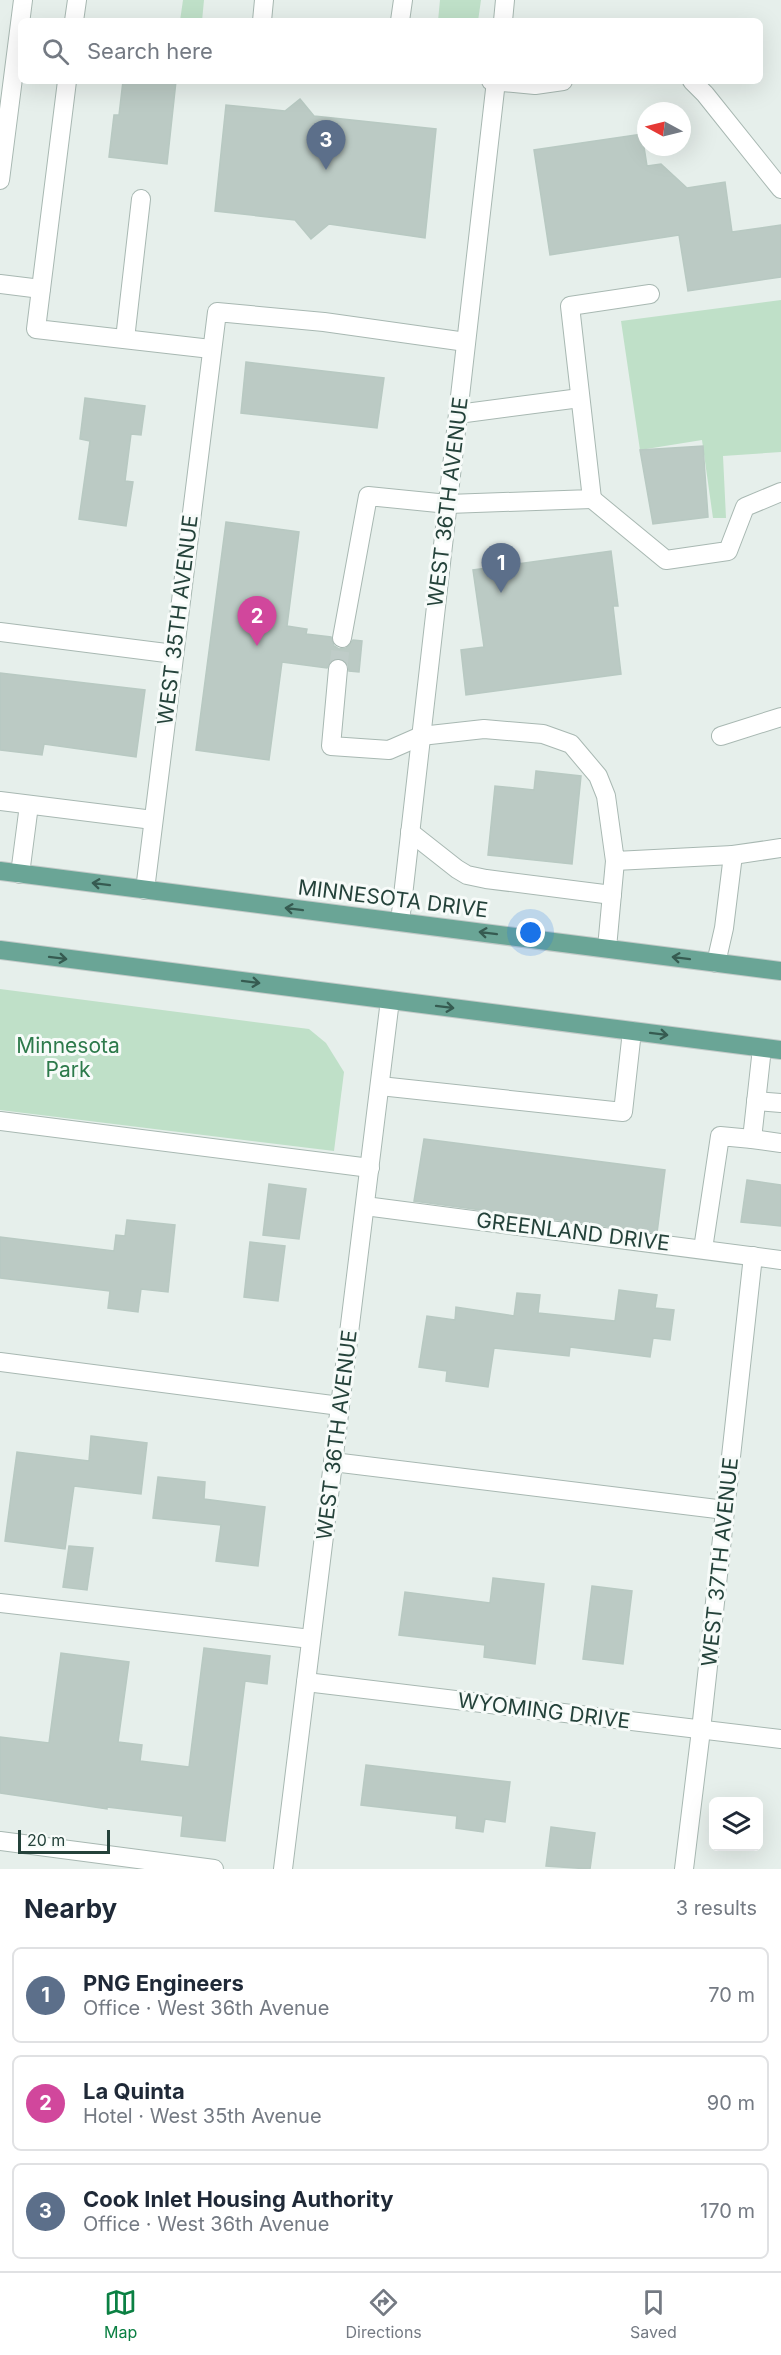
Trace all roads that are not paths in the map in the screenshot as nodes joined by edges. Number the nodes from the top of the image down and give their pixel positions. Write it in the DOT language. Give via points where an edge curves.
graph roads {
  1 [pos="23,0"];
  2 [pos="77,0"];
  3 [pos="264,0"];
  4 [pos="403,0"];
  5 [pos="505,0"];
  6 [pos="21,18"];
  7 [pos="74,18"];
  8 [pos="262,18"];
  9 [pos="400,18"];
  10 [pos="503,18"];
  11 [pos="18,39"];
  12 [pos="67,84"];
  13 [pos="496,84"];
  14 [pos="525,84"];
  15 [pos="542,84"];
  16 [pos="695,84"];
  17 [pos="0,180"];
  18 [pos="781,189"];
  19 [pos="141,199"];
  20 [pos="0,284"];
  21 [pos="41,289"];
  22 [pos="650,294"];
  23 [pos="125,339"];
  24 [pos="466,342"];
  25 [pos="211,350"];
  26 [pos="580,398"];
  27 [pos="458,414"];
  28 [pos="781,492"];
  29 [pos="592,499"];
  30 [pos="448,504"];
  31 [pos="0,632"];
  32 [pos="342,638"];
  33 [pos="174,654"];
  34 [pos="338,669"];
  35 [pos="781,717"];
  36 [pos="421,736"];
  37 [pos="721,736"];
  38 [pos="0,801"];
  39 [pos="29,805"];
  40 [pos="153,820"];
  41 [pos="410,832"];
  42 [pos="781,848"];
  43 [pos="733,855"];
  44 [pos="615,861"];
  45 [pos="0,871"];
  46 [pos="20,874"];
  47 [pos="145,890"];
  48 [pos="612,895"];
  49 [pos="400,922"];
  50 [pos="607,948"];
  51 [pos="0,950"];
  52 [pos="716,963"];
  53 [pos="781,971"];
  54 [pos="390,1000"];
  55 [pos="632,1031"];
  56 [pos="762,1048"];
  57 [pos="781,1050"];
  58 [pos="380,1086"];
  59 [pos="756,1101"];
  60 [pos="781,1103"];
  61 [pos="0,1121"];
  62 [pos="752,1139"];
  63 [pos="780,1145"];
  64 [pos="370,1168"];
  65 [pos="365,1206"];
  66 [pos="703,1249"];
  67 [pos="753,1256"];
  68 [pos="781,1260"];
  69 [pos="0,1362"];
  70 [pos="340,1406"];
  71 [pos="333,1462"];
  72 [pos="725,1510"];
  73 [pos="0,1603"];
  74 [pos="311,1639"];
  75 [pos="306,1682"];
  76 [pos="701,1730"];
  77 [pos="781,1739"];
  78 [pos="0,1841"];
  79 [pos="214,1869"];
  80 [pos="283,1869"];
  81 [pos="684,1869"];
  1 -- 6 [label="street"];
  2 -- 7 [label="street"];
  3 -- 8 [label="street"];
  4 -- 9 [label="street"];
  5 -- 10 [label="street"];
  11 -- 17 [label="street"];
  12 -- 21 [label="street"];
  13 -- 24 [label="street, WEST 36TH AVENUE"];
  14 -- 15 [label="street"];
  16 -- 18 [label="street"];
  19 -- 23 [label="street"];
  20 -- 21 [label="street"];
  21 -- 23 [label="street" via="36,329"];
  22 -- 26 [label="street" via="570,306"];
  23 -- 25 [label="street"];
  24 -- 25 [label="street, WEST 35TH AVENUE" via="217,312"];
  24 -- 27 [label="street, WEST 36TH AVENUE"];
  25 -- 33 [label="street, WEST 35TH AVENUE"];
  26 -- 27 [label="street"];
  26 -- 29 [label="street"];
  27 -- 30 [label="street, WEST 36TH AVENUE"];
  28 -- 29 [label="street" via="745,507 728,551 666,560"];
  29 -- 30 [label="street"];
  30 -- 32 [label="street" via="368,496"];
  30 -- 36 [label="street, WEST 36TH AVENUE"];
  31 -- 33 [label="street"];
  33 -- 40 [label="street, WEST 35TH AVENUE"];
  34 -- 36 [label="street" via="331,746 389,750"];
  35 -- 37 [label="street"];
  36 -- 41 [label="street, WEST 36TH AVENUE"];
  36 -- 44 [label="street" via="484,729 543,734 571,744 598,777 606,796"];
  38 -- 39 [label="street"];
  39 -- 40 [label="street"];
  39 -- 46 [label="street"];
  40 -- 47 [label="street, WEST 35TH AVENUE"];
  41 -- 48 [label="street" via="467,875"];
  41 -- 49 [label="street, WEST 36TH AVENUE"];
  42 -- 43 [label="street"];
  43 -- 44 [label="street"];
  43 -- 52 [label="street"];
  44 -- 48 [label="street"];
  45 -- 46 [label="main road, MINNESOTA DRIVE"];
  47 -- 46 [label="main road, MINNESOTA DRIVE, one-way"];
  49 -- 47 [label="main road, MINNESOTA DRIVE, one-way"];
  48 -- 50 [label="street"];
  50 -- 49 [label="main road, MINNESOTA DRIVE, one-way"];
  52 -- 50 [label="main road, MINNESOTA DRIVE, one-way"];
  51 -- 54 [label="main road, one-way"];
  52 -- 53 [label="main road, MINNESOTA DRIVE"];
  54 -- 55 [label="main road, one-way"];
  54 -- 58 [label="street, WEST 36TH AVENUE"];
  55 -- 56 [label="main road, one-way"];
  55 -- 58 [label="street" via="623,1112"];
  56 -- 57 [label="main road"];
  56 -- 59 [label="street"];
  58 -- 64 [label="street, WEST 36TH AVENUE"];
  59 -- 60 [label="street"];
  59 -- 62 [label="street"];
  61 -- 64 [label="street"];
  62 -- 63 [label="street"];
  62 -- 66 [label="street" via="720,1136"];
  64 -- 65 [label="street, WEST 36TH AVENUE"];
  65 -- 66 [label="street, GREENLAND DRIVE"];
  65 -- 70 [label="street, WEST 36TH AVENUE"];
  66 -- 67 [label="street, GREENLAND DRIVE"];
  67 -- 68 [label="street, GREENLAND DRIVE"];
  67 -- 72 [label="street, WEST 37TH AVENUE"];
  69 -- 70 [label="street"];
  70 -- 71 [label="street, WEST 36TH AVENUE"];
  71 -- 72 [label="street"];
  71 -- 74 [label="street, WEST 36TH AVENUE"];
  72 -- 76 [label="street, WEST 37TH AVENUE"];
  73 -- 74 [label="street"];
  74 -- 75 [label="street, WEST 36TH AVENUE"];
  75 -- 76 [label="street, WYOMING DRIVE"];
  75 -- 80 [label="street, WEST 36TH AVENUE"];
  76 -- 77 [label="street, WYOMING DRIVE"];
  76 -- 81 [label="street, WEST 37TH AVENUE"];
  78 -- 79 [label="street"];
}
